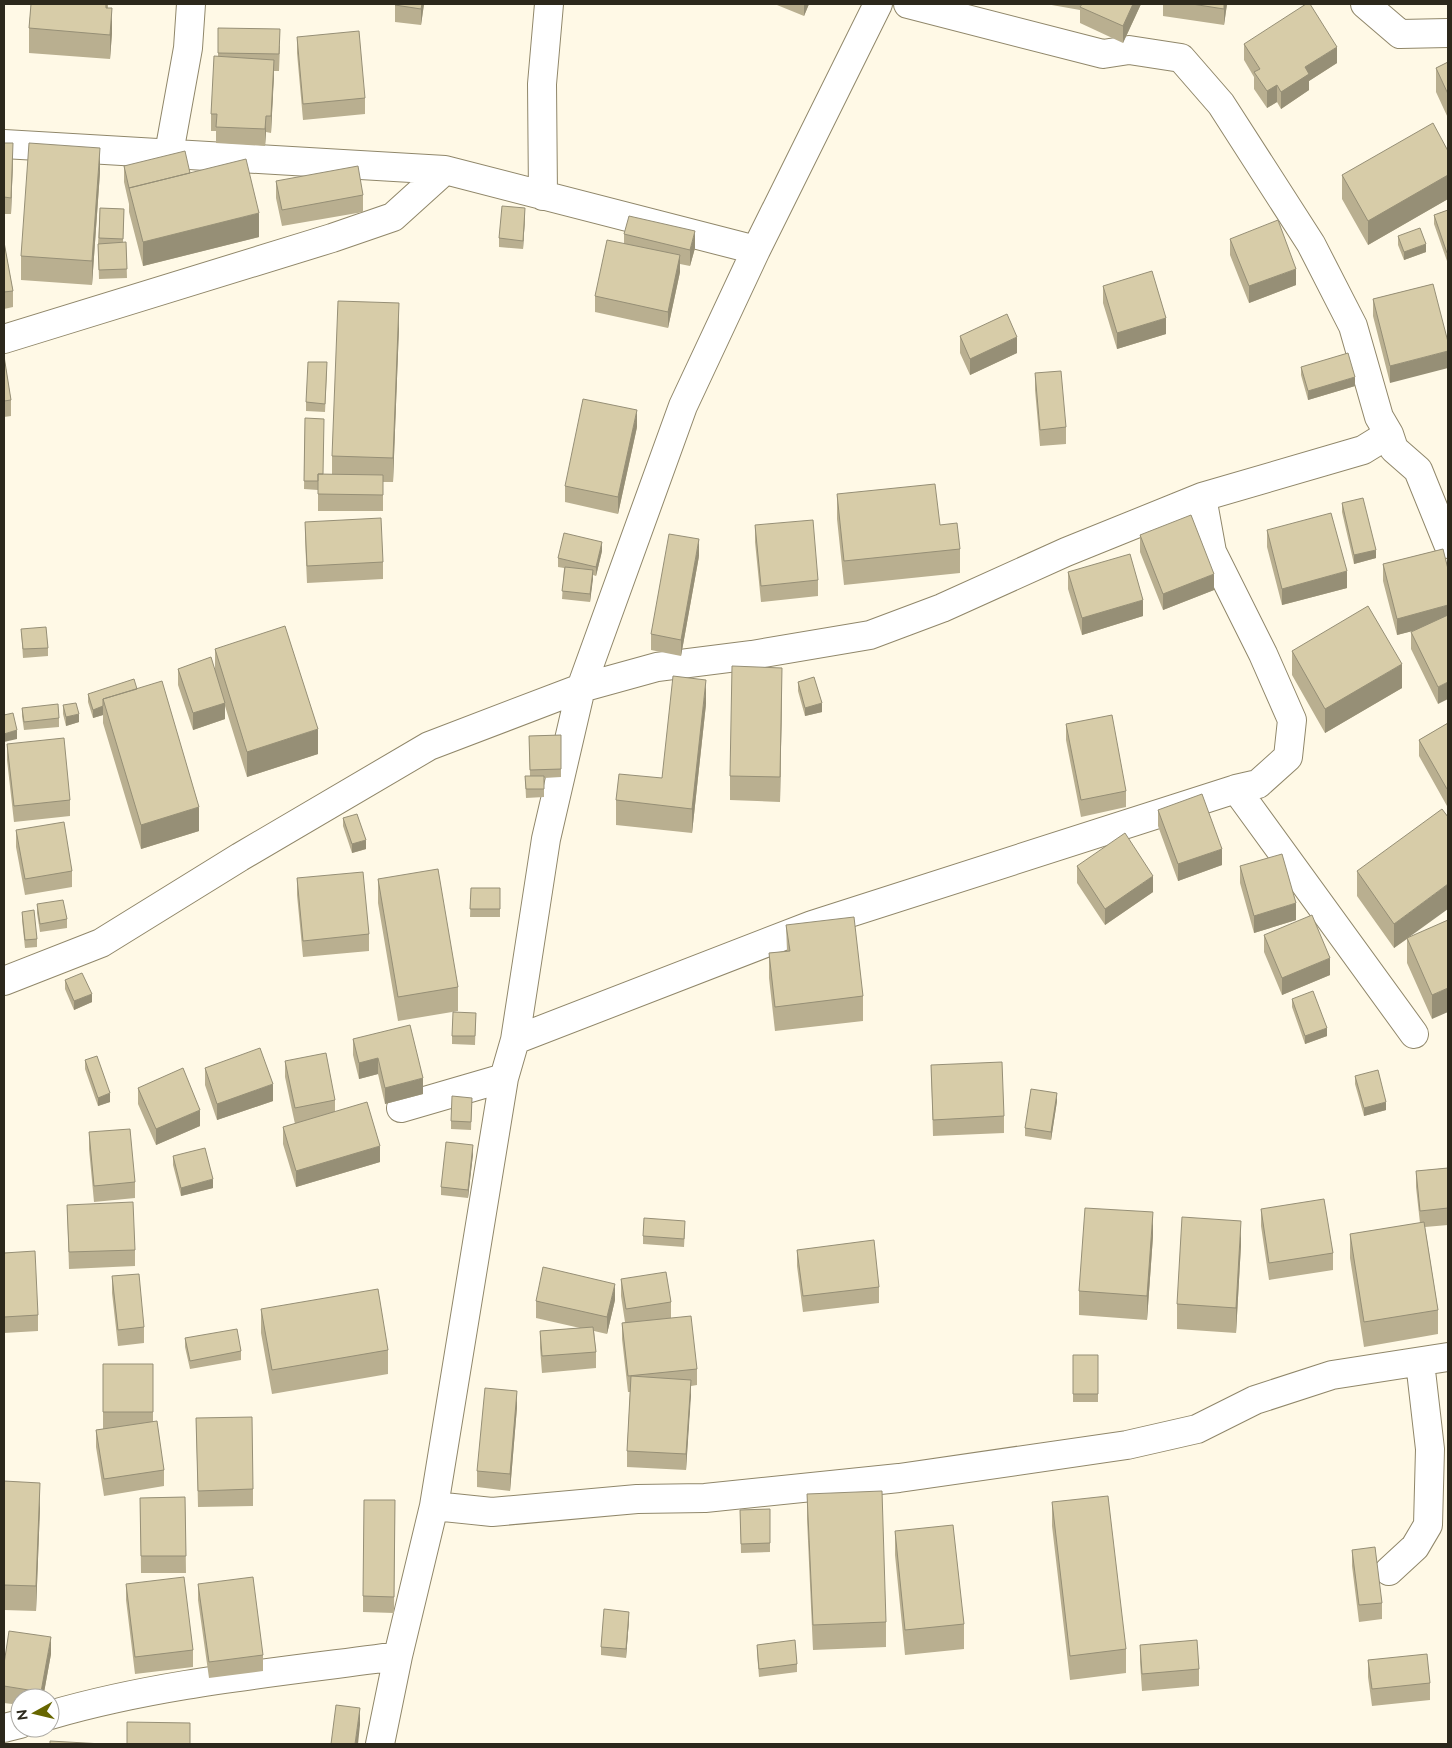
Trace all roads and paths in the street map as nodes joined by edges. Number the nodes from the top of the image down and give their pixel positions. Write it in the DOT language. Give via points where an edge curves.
graph roads {
  1 [pos="191,4"];
  2 [pos="549,4"];
  3 [pos="878,4"];
  4 [pos="908,4"];
  5 [pos="1365,4"];
  6 [pos="1448,33"];
  7 [pos="4,144"];
  8 [pos="169,153"];
  9 [pos="445,170"];
  10 [pos="543,196"];
  11 [pos="756,250"];
  12 [pos="4,339"];
  13 [pos="1389,434"];
  14 [pos="1202,497"];
  15 [pos="1448,544"];
  16 [pos="582,688"];
  17 [pos="1236,789"];
  18 [pos="4,981"];
  19 [pos="1414,1034"];
  20 [pos="515,1040"];
  21 [pos="504,1078"];
  22 [pos="401,1108"];
  23 [pos="1448,1357"];
  24 [pos="1420,1362"];
  25 [pos="434,1506"];
  26 [pos="1389,1571"];
  27 [pos="398,1656"];
  28 [pos="60,1712"];
  29 [pos="380,1744"];
  1 -- 8 [label="street" via="188,48"];
  2 -- 10 [label="street" via="542,84"];
  3 -- 11 [label="street"];
  4 -- 13 [label="street" via="1103,54 1129,50 1181,58 1221,104 1311,244 1353,326 1379,417"];
  5 -- 6 [label="street" via="1400,34"];
  7 -- 8 [label="street"];
  8 -- 9 [label="street"];
  9 -- 10 [label="street"];
  9 -- 12 [label="street" via="393,217"];
  10 -- 11 [label="street"];
  11 -- 16 [label="street" via="683,406"];
  13 -- 14 [label="street" via="1362,450"];
  13 -- 15 [label="street" via="1394,449 1418,470"];
  14 -- 16 [label="street" via="1066,552 942,608 870,635 657,667"];
  14 -- 17 [label="street" via="1212,552 1292,720 1288,757 1258,784"];
  16 -- 18 [label="street" via="430,746 101,943"];
  16 -- 20 [label="street" via="546,839"];
  17 -- 19 [label="street"];
  17 -- 20 [label="street" via="812,925"];
  20 -- 21 [label="street"];
  21 -- 22 [label="street"];
  21 -- 25 [label="street"];
  23 -- 24 [label="street"];
  24 -- 25 [label="street" via="1332,1375 1255,1400 1197,1429 1127,1444 899,1478 705,1498 637,1499 492,1512"];
  24 -- 26 [label="street" via="1430,1449 1428,1524 1415,1547"];
  25 -- 27 [label="street"];
  27 -- 28 [label="street" via="182,1686"];
  27 -- 29 [label="street"];
}
